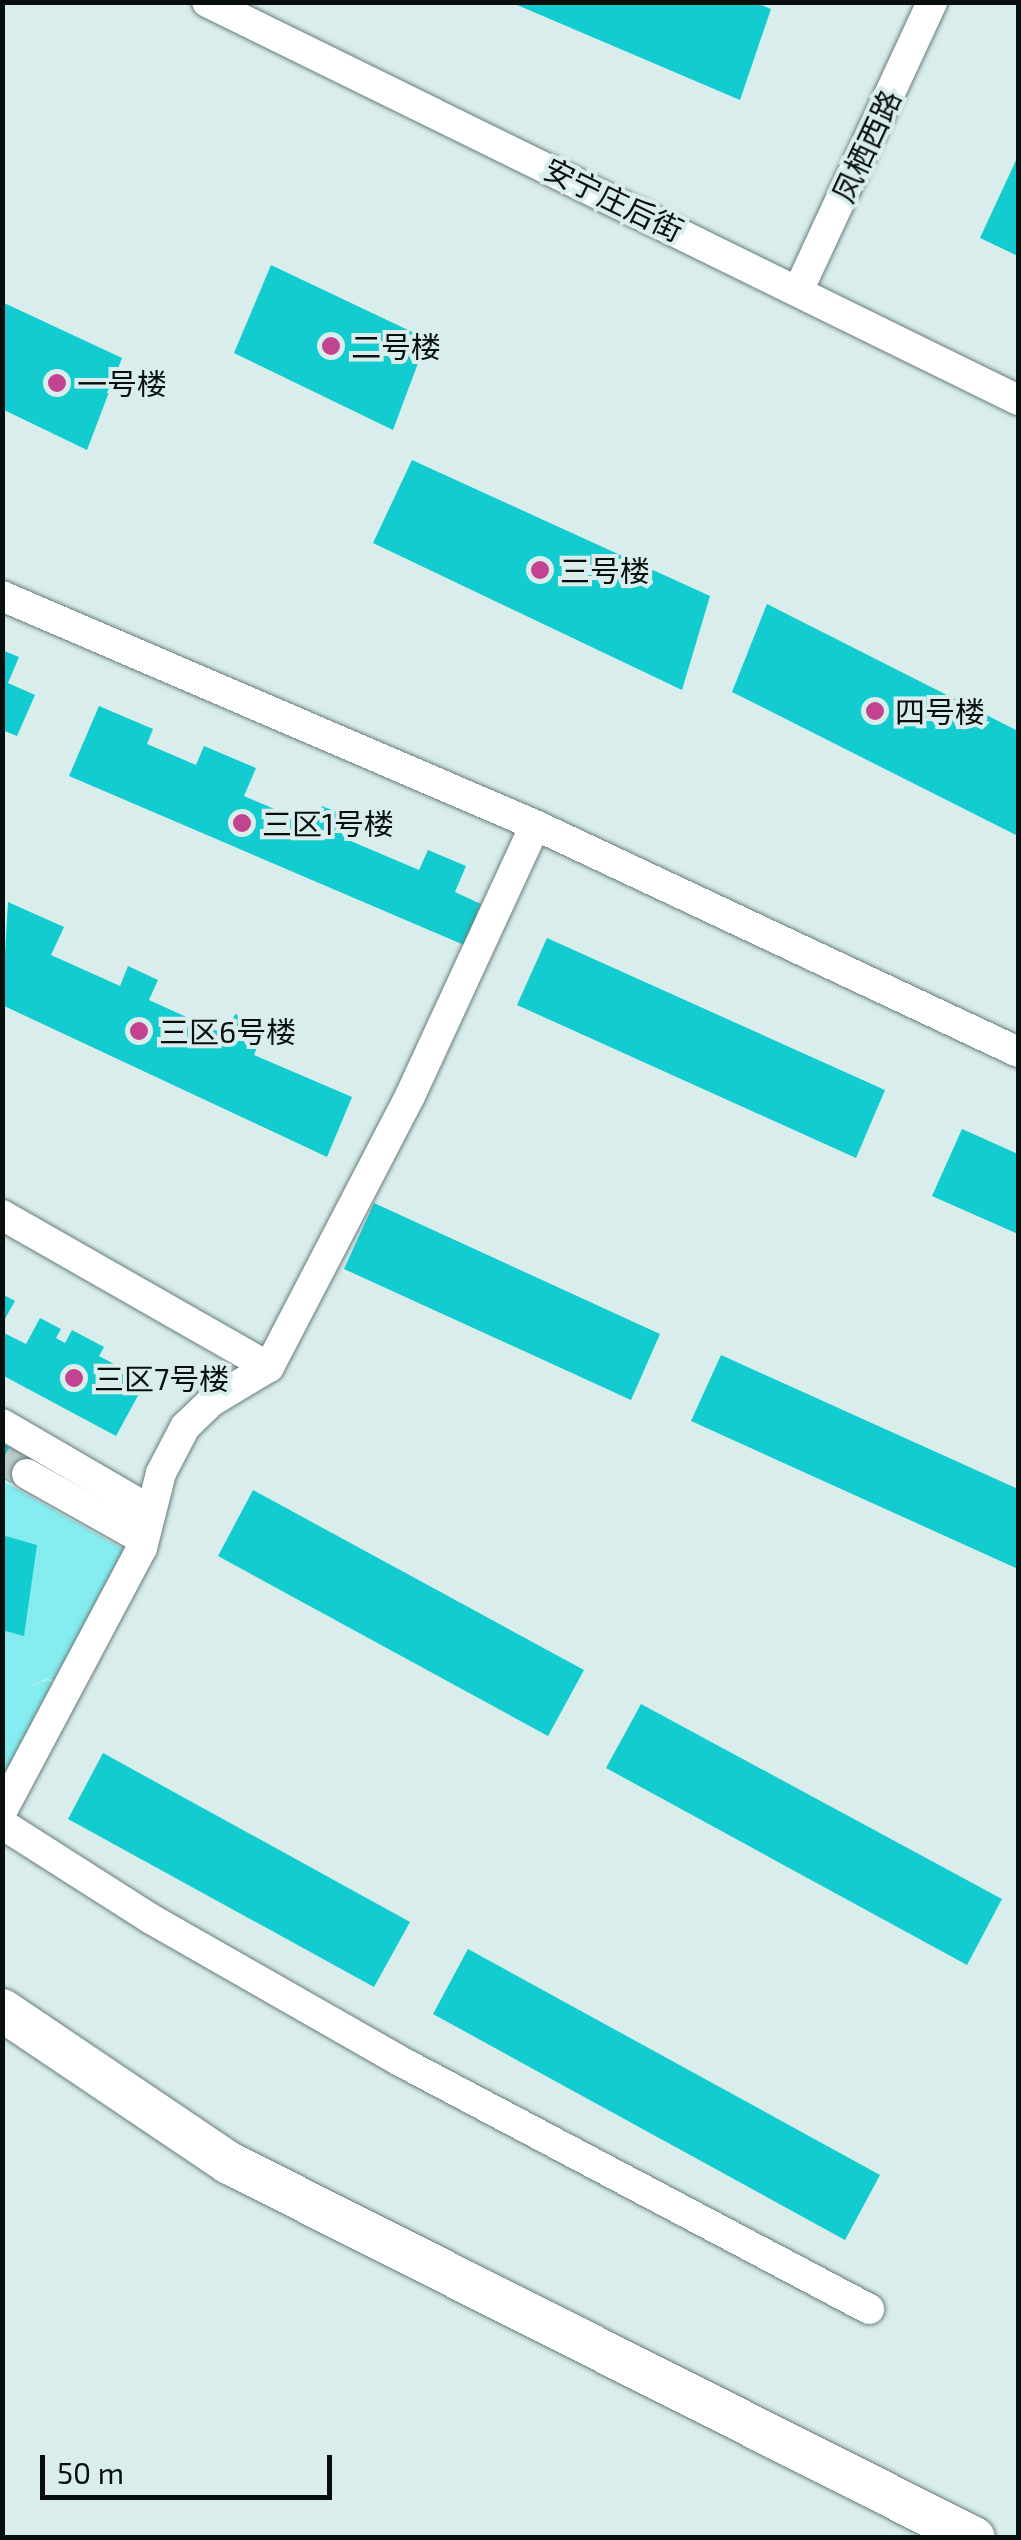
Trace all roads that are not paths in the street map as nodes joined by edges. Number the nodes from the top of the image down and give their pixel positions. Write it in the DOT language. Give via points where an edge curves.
graph roads {
  1 [pos="207,2"];
  2 [pos="932,2"];
  3 [pos="799,288"];
  4 [pos="1018,400"];
  5 [pos="2,596"];
  6 [pos="534,824"];
  7 [pos="1018,1052"];
  8 [pos="2,1215"];
  9 [pos="269,1367"];
  10 [pos="2,1424"];
  11 [pos="27,1474"];
  12 [pos="146,1524"];
  13 [pos="2,1811"];
  14 [pos="2,1824"];
  15 [pos="2,2010"];
  16 [pos="870,2309"];
  17 [pos="974,2538"];
  1 -- 3 [label="street, 安宁庄后街"];
  2 -- 3 [label="street, 凤栖西路"];
  3 -- 4 [label="street, 安宁庄后街"];
  5 -- 6 [label="street"];
  6 -- 7 [label="street"];
  6 -- 9 [label="street" via="410,1096"];
  8 -- 9 [label="street"];
  9 -- 12 [label="street" via="212,1400 185,1427"];
  10 -- 12 [label="street"];
  11 -- 12 [label="street"];
  12 -- 13 [label="street"];
  14 -- 16 [label="street" via="152,1920 398,2060"];
  15 -- 17 [label="street" via="229,2163"];
}
